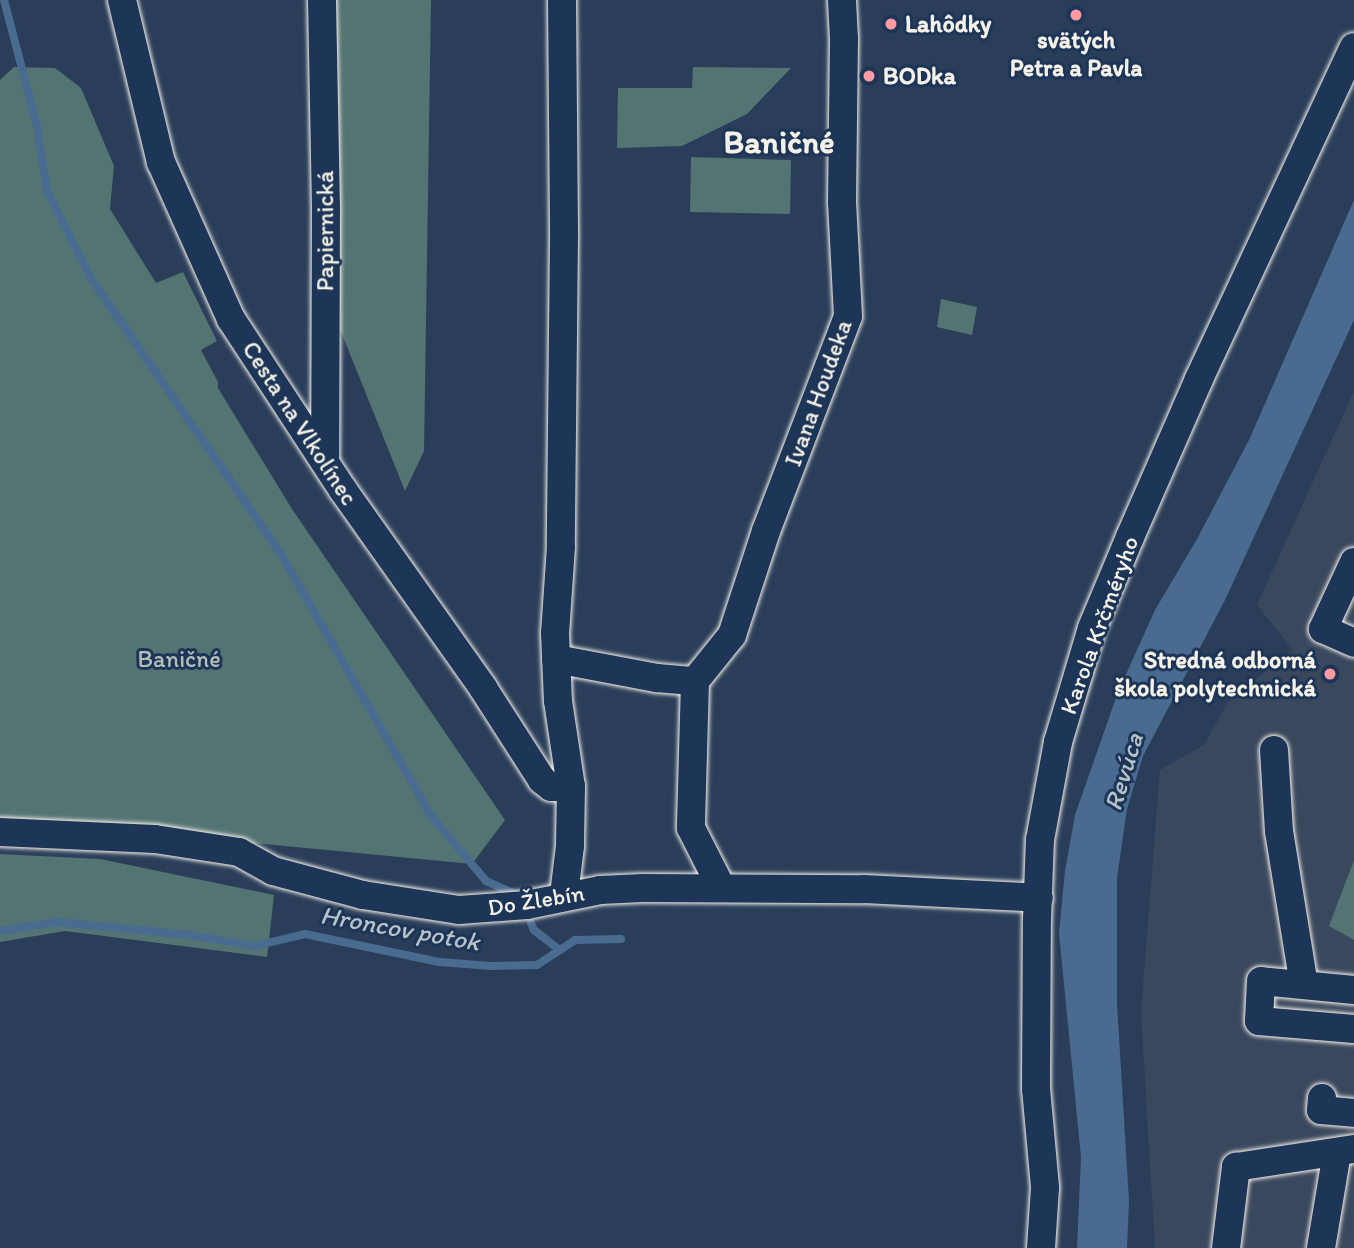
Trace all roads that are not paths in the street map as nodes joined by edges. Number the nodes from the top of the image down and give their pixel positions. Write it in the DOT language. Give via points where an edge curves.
graph roads {
  1 [pos="122,0"];
  2 [pos="322,0"];
  3 [pos="562,0"];
  4 [pos="842,0"];
  5 [pos="1354,47"];
  6 [pos="325,461"];
  7 [pos="1354,562"];
  8 [pos="1354,643"];
  9 [pos="556,659"];
  10 [pos="695,681"];
  11 [pos="1274,750"];
  12 [pos="571,786"];
  13 [pos="0,832"];
  14 [pos="721,887"];
  15 [pos="564,895"];
  16 [pos="1039,898"];
  17 [pos="1304,985"];
  18 [pos="1354,990"];
  19 [pos="1354,1029"];
  20 [pos="1322,1098"];
  21 [pos="1354,1113"];
  22 [pos="1345,1151"];
  23 [pos="1041,1248"];
  24 [pos="1226,1248"];
  25 [pos="1321,1248"];
  1 -- 6 [label="street, Cesta na Vlkolínec" via="161,162 231,319"];
  2 -- 6 [label="street, Papiernická"];
  3 -- 9 [label="street" via="564,237"];
  4 -- 10 [label="street, Ivana Houdeka" via="842,202 848,316 766,531 732,635"];
  5 -- 16 [label="street, Karola Krčméryho" via="1199,379 1092,628 1058,742 1040,840"];
  6 -- 12 [label="street, Cesta na Vlkolínec" via="542,780 551,787"];
  7 -- 8 [label="street" via="1323,629"];
  9 -- 10 [label="street"];
  9 -- 12 [label="street"];
  10 -- 14 [label="street" via="691,828"];
  11 -- 17 [label="street" via="1279,831"];
  12 -- 15 [label="street"];
  13 -- 15 [label="street, Do Žlebín" via="155,839 239,852 273,871 363,895 459,911 527,905"];
  14 -- 15 [label="street, Do Žlebín"];
  14 -- 16 [label="street, Do Žlebín"];
  16 -- 23 [label="street, Karola Krčméryho" via="1035,999 1045,1187"];
  17 -- 18 [label="street"];
  17 -- 19 [label="street" via="1261,981 1259,1021"];
  20 -- 21 [label="street" via="1321,1110"];
  22 -- 24 [label="street" via="1236,1167"];
  22 -- 25 [label="street"];
}
